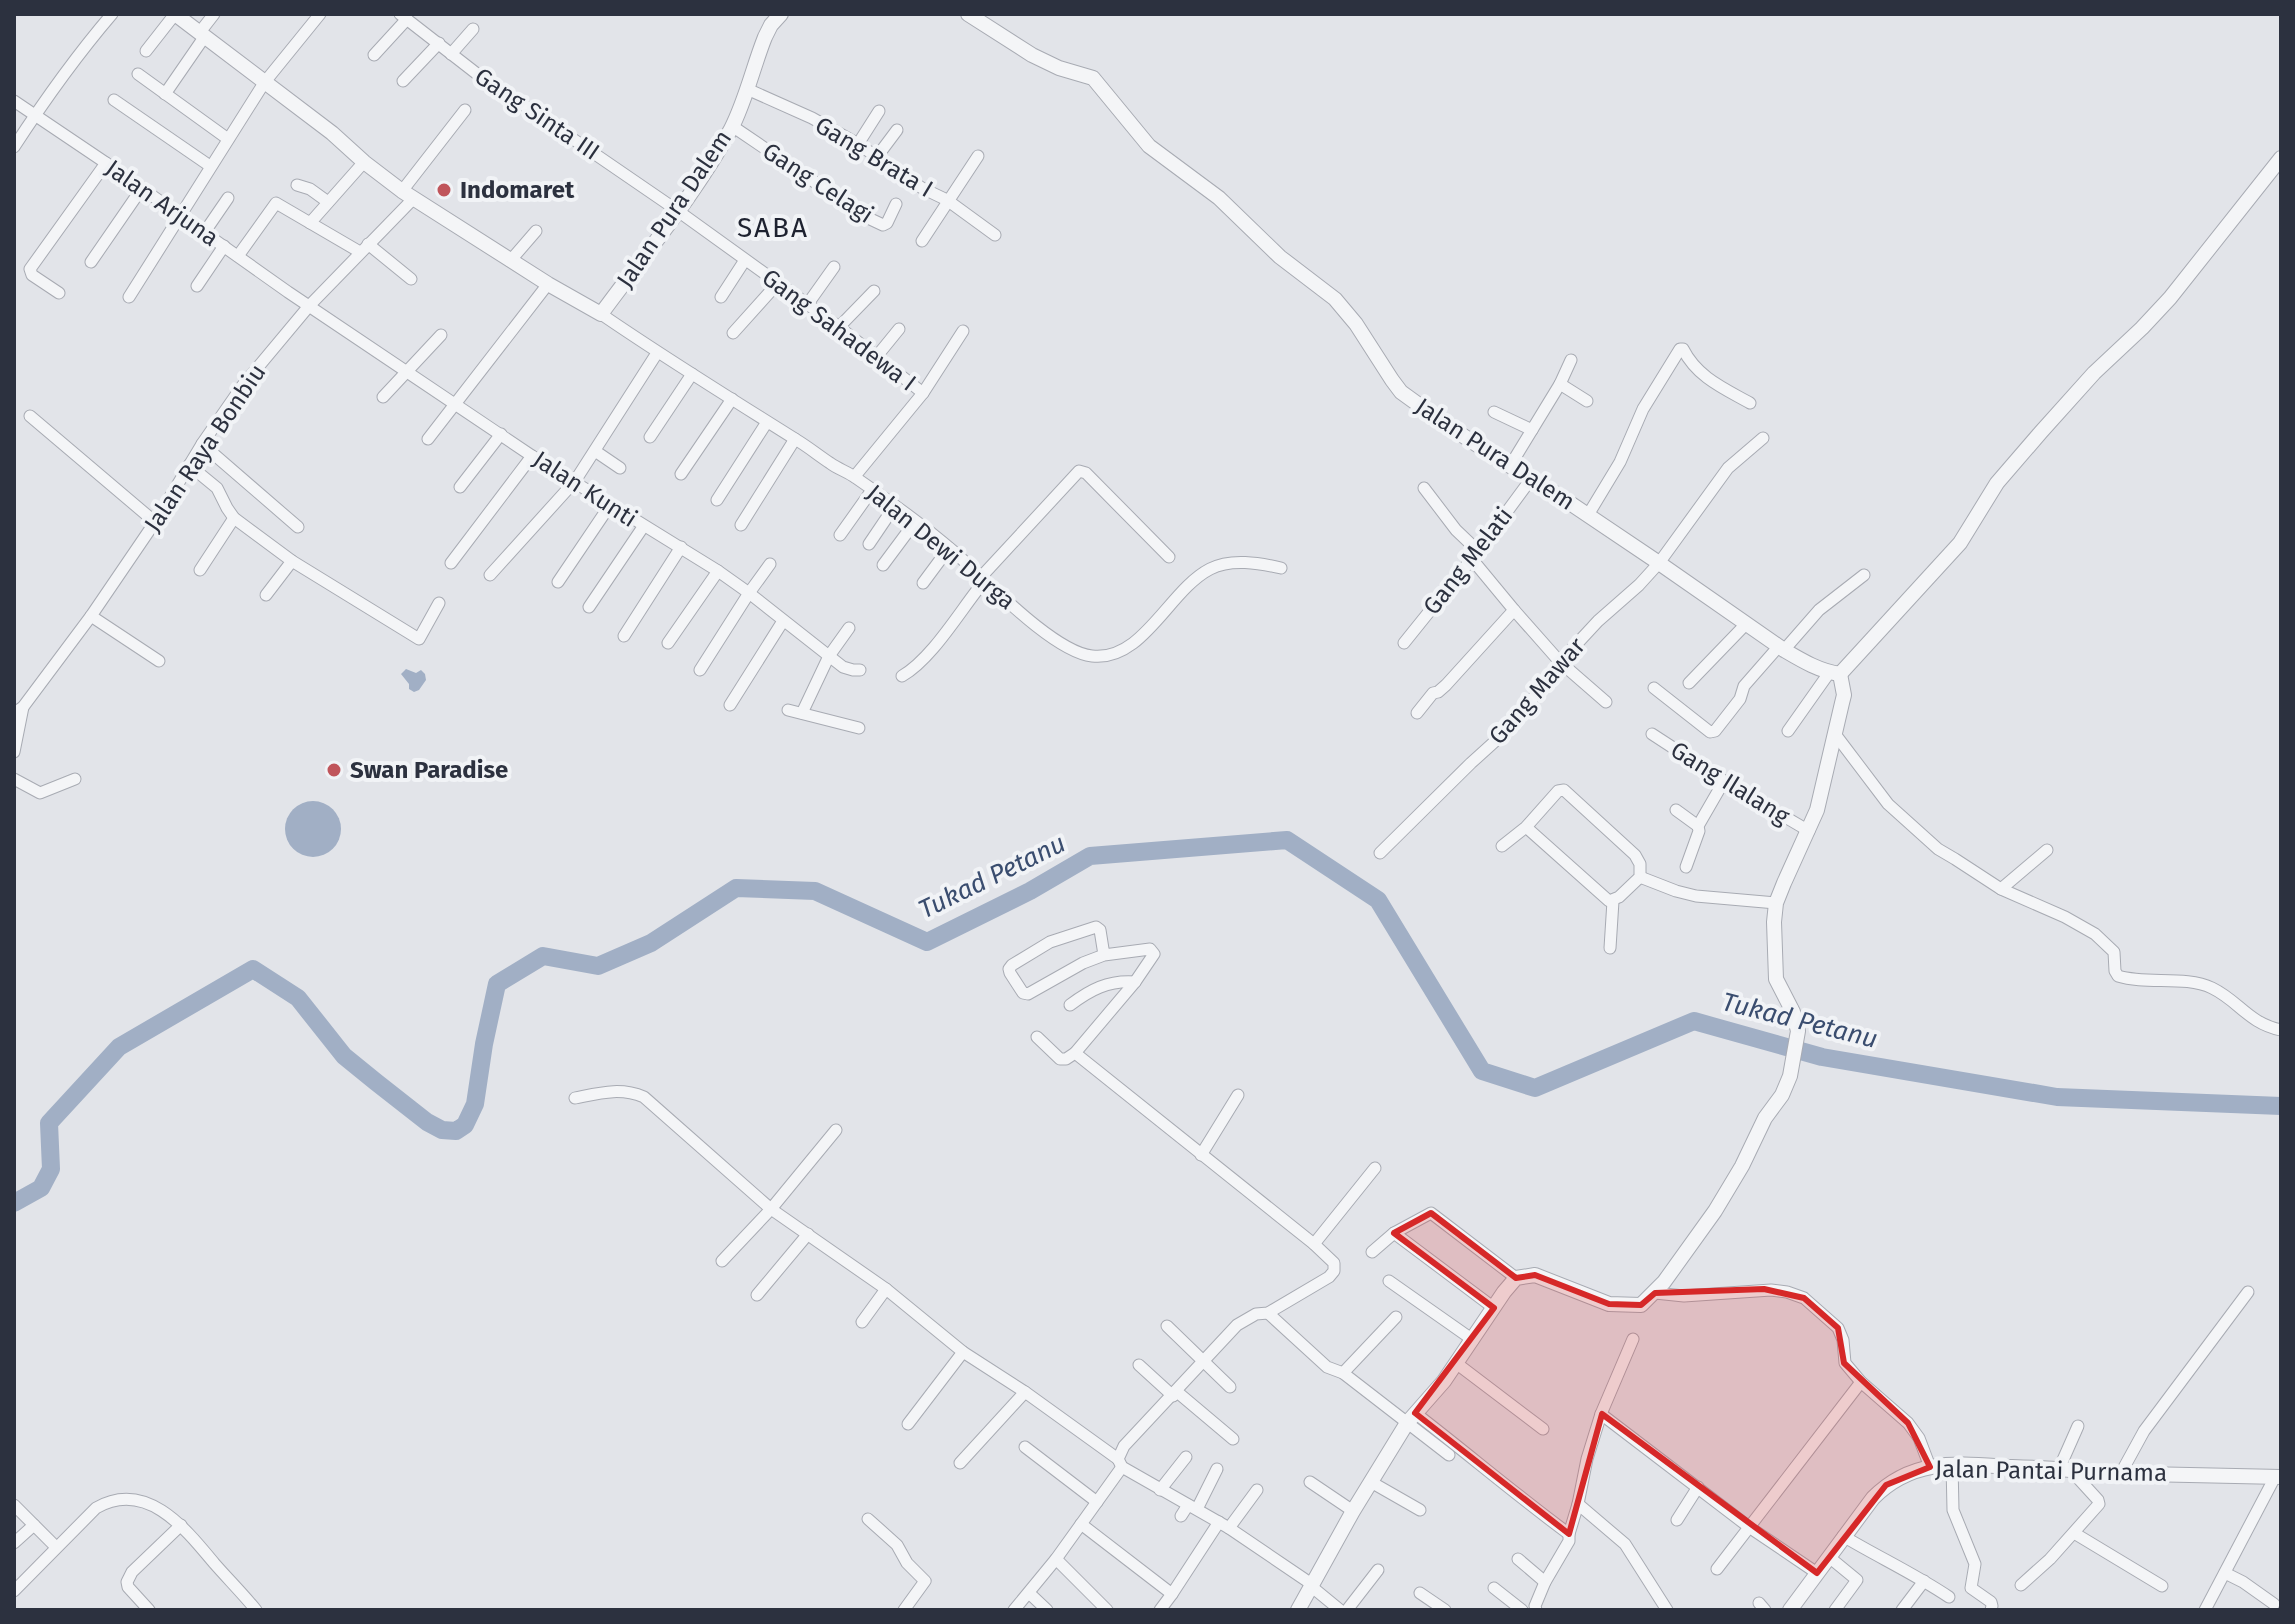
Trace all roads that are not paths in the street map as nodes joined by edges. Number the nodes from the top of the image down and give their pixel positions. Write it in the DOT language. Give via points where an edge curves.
graph roads {
  1 [pos="112,14"];
  2 [pos="214,14"];
  3 [pos="320,14"];
  4 [pos="781,14"];
  5 [pos="968,14"];
  6 [pos="180,15"];
  7 [pos="403,17"];
  8 [pos="473,29"];
  9 [pos="203,34"];
  10 [pos="439,43"];
  11 [pos="146,51"];
  12 [pos="451,54"];
  13 [pos="374,55"];
  14 [pos="138,74"];
  15 [pos="403,81"];
  16 [pos="264,83"];
  17 [pos="747,89"];
  18 [pos="165,94"];
  19 [pos="114,100"];
  20 [pos="14,101"];
  21 [pos="465,110"];
  22 [pos="879,111"];
  23 [pos="35,115"];
  24 [pos="732,126"];
  25 [pos="897,130"];
  26 [pos="228,139"];
  27 [pos="858,144"];
  28 [pos="14,147"];
  29 [pos="978,156"];
  30 [pos="876,158"];
  31 [pos="2281,158"];
  32 [pos="364,162"];
  33 [pos="106,163"];
  34 [pos="210,166"];
  35 [pos="297,185"];
  36 [pos="142,188"];
  37 [pos="408,195"];
  38 [pos="228,198"];
  39 [pos="947,200"];
  40 [pos="328,202"];
  41 [pos="896,204"];
  42 [pos="678,211"];
  43 [pos="179,215"];
  44 [pos="310,223"];
  45 [pos="536,231"];
  46 [pos="204,233"];
  47 [pos="995,235"];
  48 [pos="922,241"];
  49 [pos="224,246"];
  50 [pos="364,248"];
  51 [pos="238,256"];
  52 [pos="745,260"];
  53 [pos="510,261"];
  54 [pos="91,262"];
  55 [pos="834,267"];
  56 [pos="411,279"];
  57 [pos="548,284"];
  58 [pos="777,284"];
  59 [pos="197,286"];
  60 [pos="874,291"];
  61 [pos="59,293"];
  62 [pos="129,297"];
  63 [pos="721,297"];
  64 [pos="807,305"];
  65 [pos="309,306"];
  66 [pos="601,314"];
  67 [pos="839,327"];
  68 [pos="899,329"];
  69 [pos="963,331"];
  70 [pos="733,333"];
  71 [pos="441,335"];
  72 [pos="657,353"];
  73 [pos="877,356"];
  74 [pos="1571,360"];
  75 [pos="408,371"];
  76 [pos="692,374"];
  77 [pos="1560,384"];
  78 [pos="923,393"];
  79 [pos="383,397"];
  80 [pos="732,399"];
  81 [pos="1587,401"];
  82 [pos="1750,403"];
  83 [pos="455,404"];
  84 [pos="1494,412"];
  85 [pos="30,416"];
  86 [pos="767,422"];
  87 [pos="1532,430"];
  88 [pos="501,434"];
  89 [pos="650,437"];
  90 [pos="1763,438"];
  91 [pos="428,439"];
  92 [pos="795,439"];
  93 [pos="202,444"];
  94 [pos="595,451"];
  95 [pos="532,456"];
  96 [pos="189,465"];
  97 [pos="1510,466"];
  98 [pos="620,468"];
  99 [pos="681,474"];
  100 [pos="855,476"];
  101 [pos="1531,479"];
  102 [pos="575,481"];
  103 [pos="460,487"];
  104 [pos="1424,488"];
  105 [pos="872,490"];
  106 [pos="717,500"];
  107 [pos="610,505"];
  108 [pos="894,507"];
  109 [pos="1588,515"];
  110 [pos="234,518"];
  111 [pos="155,522"];
  112 [pos="915,522"];
  113 [pos="741,525"];
  114 [pos="298,527"];
  115 [pos="643,527"];
  116 [pos="840,535"];
  117 [pos="869,544"];
  118 [pos="681,547"];
  119 [pos="949,548"];
  120 [pos="1475,554"];
  121 [pos="1169,557"];
  122 [pos="292,561"];
  123 [pos="451,563"];
  124 [pos="1659,563"];
  125 [pos="770,564"];
  126 [pos="883,565"];
  127 [pos="1281,568"];
  128 [pos="200,570"];
  129 [pos="718,571"];
  130 [pos="490,575"];
  131 [pos="1864,575"];
  132 [pos="983,579"];
  133 [pos="558,582"];
  134 [pos="923,583"];
  135 [pos="749,593"];
  136 [pos="266,595"];
  137 [pos="439,603"];
  138 [pos="589,607"];
  139 [pos="1514,610"];
  140 [pos="91,616"];
  141 [pos="783,621"];
  142 [pos="1745,625"];
  143 [pos="849,628"];
  144 [pos="624,636"];
  145 [pos="668,643"];
  146 [pos="1404,643"];
  147 [pos="1782,648"];
  148 [pos="829,656"];
  149 [pos="159,661"];
  150 [pos="1560,662"];
  151 [pos="700,670"];
  152 [pos="860,670"];
  153 [pos="1834,673"];
  154 [pos="902,676"];
  155 [pos="1689,683"];
  156 [pos="1654,688"];
  157 [pos="1606,702"];
  158 [pos="730,705"];
  159 [pos="19,710"];
  160 [pos="788,710"];
  161 [pos="802,713"];
  162 [pos="1417,713"];
  163 [pos="859,728"];
  164 [pos="1788,731"];
  165 [pos="1652,734"];
  166 [pos="1835,734"];
  167 [pos="14,752"];
  168 [pos="14,779"];
  169 [pos="75,779"];
  170 [pos="1724,781"];
  171 [pos="1676,810"];
  172 [pos="1698,826"];
  173 [pos="1526,827"];
  174 [pos="1809,831"];
  175 [pos="1502,846"];
  176 [pos="2047,850"];
  177 [pos="1380,853"];
  178 [pos="1686,867"];
  179 [pos="1640,877"];
  180 [pos="2001,889"];
  181 [pos="1613,901"];
  182 [pos="1776,903"];
  183 [pos="1610,948"];
  184 [pos="1104,955"];
  185 [pos="1135,982"];
  186 [pos="1070,1005"];
  187 [pos="2281,1030"];
  188 [pos="1037,1037"];
  189 [pos="1075,1053"];
  190 [pos="1238,1095"];
  191 [pos="575,1098"];
  192 [pos="836,1130"];
  193 [pos="1201,1155"];
  194 [pos="1375,1168"];
  195 [pos="771,1209"];
  196 [pos="1394,1233"];
  197 [pos="808,1234"];
  198 [pos="1314,1244"];
  199 [pos="1372,1252"];
  200 [pos="722,1261"];
  201 [pos="1516,1278"];
  202 [pos="1389,1281"];
  203 [pos="886,1289"];
  204 [pos="2248,1292"];
  205 [pos="1655,1293"];
  206 [pos="757,1295"];
  207 [pos="1494,1308"];
  208 [pos="1268,1313"];
  209 [pos="1396,1317"];
  210 [pos="862,1322"];
  211 [pos="1167,1326"];
  212 [pos="1633,1339"];
  213 [pos="1473,1340"];
  214 [pos="963,1352"];
  215 [pos="1203,1359"];
  216 [pos="1456,1363"];
  217 [pos="1139,1365"];
  218 [pos="1343,1373"];
  219 [pos="1861,1382"];
  220 [pos="1230,1387"];
  221 [pos="1025,1392"];
  222 [pos="1175,1394"];
  223 [pos="1601,1414"];
  224 [pos="1411,1418"];
  225 [pos="908,1424"];
  226 [pos="2078,1426"];
  227 [pos="1543,1429"];
  228 [pos="1233,1439"];
  229 [pos="1025,1447"];
  230 [pos="1449,1455"];
  231 [pos="1186,1457"];
  232 [pos="960,1463"];
  233 [pos="1120,1463"];
  234 [pos="1952,1464"];
  235 [pos="1930,1467"];
  236 [pos="1217,1469"];
  237 [pos="2059,1469"];
  238 [pos="2077,1470"];
  239 [pos="2121,1473"];
  240 [pos="2278,1477"];
  241 [pos="1310,1482"];
  242 [pos="1371,1482"];
  243 [pos="1698,1487"];
  244 [pos="1160,1490"];
  245 [pos="1257,1490"];
  246 [pos="1097,1502"];
  247 [pos="1578,1504"];
  248 [pos="14,1505"];
  249 [pos="1193,1507"];
  250 [pos="1420,1510"];
  251 [pos="1353,1511"];
  252 [pos="1181,1516"];
  253 [pos="868,1519"];
  254 [pos="1677,1520"];
  255 [pos="1081,1524"];
  256 [pos="34,1525"];
  257 [pos="181,1525"];
  258 [pos="1224,1525"];
  259 [pos="1749,1527"];
  260 [pos="2074,1533"];
  261 [pos="1569,1534"];
  262 [pos="1843,1536"];
  263 [pos="14,1543"];
  264 [pos="56,1547"];
  265 [pos="1829,1557"];
  266 [pos="1056,1559"];
  267 [pos="1518,1559"];
  268 [pos="1717,1569"];
  269 [pos="1378,1570"];
  270 [pos="1817,1573"];
  271 [pos="2225,1573"];
  272 [pos="1924,1581"];
  273 [pos="1545,1582"];
  274 [pos="2021,1585"];
  275 [pos="1312,1586"];
  276 [pos="2162,1586"];
  277 [pos="1494,1588"];
  278 [pos="14,1591"];
  279 [pos="1029,1593"];
  280 [pos="1420,1593"];
  281 [pos="1172,1594"];
  282 [pos="1949,1597"];
  283 [pos="2274,1604"];
  284 [pos="1533,1609"];
  285 [pos="149,1610"];
  286 [pos="256,1610"];
  287 [pos="904,1610"];
  288 [pos="1014,1610"];
  289 [pos="1047,1610"];
  290 [pos="1107,1610"];
  291 [pos="1160,1610"];
  292 [pos="1298,1610"];
  293 [pos="1340,1610"];
  294 [pos="1347,1610"];
  295 [pos="1445,1610"];
  296 [pos="1522,1610"];
  297 [pos="1667,1610"];
  298 [pos="1790,1610"];
  299 [pos="1835,1610"];
  300 [pos="1902,1610"];
  301 [pos="1991,1610"];
  302 [pos="2205,1610"];
  1 -- 23 [label="street"];
  2 -- 9 [label="street"];
  3 -- 16 [label="street"];
  4 -- 17 [label="street, Jalan Pura Dalem" via="765,37"];
  5 -- 97 [label="street, Jalan Pura Dalem" via="1032,55 1095,80 1149,146 1219,198 1280,257 1335,299 1401,392"];
  6 -- 9 [label="street"];
  6 -- 11 [label="street"];
  7 -- 10 [label="street, Gang Sinta III"];
  7 -- 13 [label="street"];
  8 -- 12 [label="street"];
  9 -- 16 [label="street"];
  9 -- 18 [label="street"];
  10 -- 12 [label="street, Gang Sinta III"];
  10 -- 15 [label="street"];
  12 -- 42 [label="street, Gang Sinta III"];
  14 -- 18 [label="street"];
  16 -- 26 [label="street"];
  16 -- 32 [label="street"];
  17 -- 24 [label="street, Jalan Pura Dalem"];
  17 -- 27 [label="street, Gang Brata I"];
  18 -- 26 [label="street"];
  19 -- 34 [label="street"];
  20 -- 23 [label="street, Jalan Arjuna"];
  21 -- 37 [label="street, Jalan Raya Bonbiu"];
  22 -- 27 [label="street"];
  23 -- 28 [label="street"];
  23 -- 33 [label="street, Jalan Arjuna"];
  24 -- 41 [label="street, Gang Celagi" via="866,217 887,223"];
  24 -- 42 [label="street, Jalan Pura Dalem"];
  25 -- 30 [label="street"];
  26 -- 34 [label="street"];
  27 -- 30 [label="street, Gang Brata I"];
  29 -- 39 [label="street"];
  30 -- 39 [label="street, Gang Brata I"];
  31 -- 153 [label="street" via="2170,298 2094,373 1997,483 1960,543"];
  32 -- 37 [label="street"];
  32 -- 40 [label="street"];
  33 -- 36 [label="street, Jalan Arjuna"];
  33 -- 61 [label="street" via="30,269"];
  34 -- 43 [label="street"];
  35 -- 40 [label="street"];
  36 -- 43 [label="street, Jalan Arjuna"];
  36 -- 54 [label="street"];
  37 -- 50 [label="street, Jalan Raya Bonbiu"];
  37 -- 53 [label="street"];
  38 -- 46 [label="street"];
  39 -- 47 [label="street, Gang Brata I"];
  39 -- 48 [label="street"];
  40 -- 44 [label="street"];
  42 -- 52 [label="street, Gang Sahadewa I"];
  42 -- 66 [label="street, Jalan Pura Dalem"];
  43 -- 46 [label="street, Jalan Arjuna"];
  43 -- 62 [label="street"];
  44 -- 50 [label="street"];
  44 -- 51 [label="street" via="274,204"];
  45 -- 53 [label="street"];
  46 -- 49 [label="street, Jalan Arjuna"];
  49 -- 51 [label="street, Jalan Arjuna"];
  49 -- 59 [label="street"];
  50 -- 56 [label="street"];
  50 -- 65 [label="street, Jalan Raya Bonbiu"];
  51 -- 65 [label="street, Jalan Arjuna"];
  52 -- 58 [label="street, Gang Sahadewa I"];
  52 -- 63 [label="street"];
  53 -- 57 [label="street"];
  55 -- 64 [label="street"];
  57 -- 66 [label="street"];
  57 -- 83 [label="street"];
  58 -- 64 [label="street, Gang Sahadewa I"];
  58 -- 70 [label="street"];
  60 -- 67 [label="street"];
  64 -- 67 [label="street, Gang Sahadewa I"];
  65 -- 75 [label="street, Jalan Kunti"];
  65 -- 93 [label="street, Jalan Raya Bonbiu"];
  66 -- 72 [label="street, Jalan Dewi Durga"];
  67 -- 73 [label="street, Gang Sahadewa I"];
  68 -- 73 [label="street"];
  69 -- 78 [label="street"];
  71 -- 75 [label="street"];
  72 -- 76 [label="street, Jalan Dewi Durga"];
  72 -- 94 [label="street"];
  73 -- 78 [label="street, Gang Sahadewa I"];
  74 -- 77 [label="street"];
  75 -- 79 [label="street"];
  75 -- 83 [label="street, Jalan Kunti"];
  76 -- 80 [label="street, Jalan Dewi Durga"];
  76 -- 89 [label="street"];
  77 -- 81 [label="street"];
  77 -- 87 [label="street"];
  78 -- 100 [label="street"];
  80 -- 86 [label="street, Jalan Dewi Durga"];
  80 -- 99 [label="street"];
  82 -- 109 [label="street" via="1712,382 1680,349"];
  83 -- 88 [label="street, Jalan Kunti"];
  83 -- 91 [label="street"];
  84 -- 87 [label="street"];
  85 -- 111 [label="street"];
  86 -- 92 [label="street, Jalan Dewi Durga"];
  86 -- 106 [label="street"];
  87 -- 97 [label="street"];
  88 -- 95 [label="street, Jalan Kunti"];
  88 -- 103 [label="street"];
  90 -- 124 [label="street, Gang Mawar" via="1728,468"];
  92 -- 100 [label="street, Jalan Dewi Durga"];
  92 -- 113 [label="street"];
  93 -- 96 [label="street, Jalan Raya Bonbiu"];
  93 -- 114 [label="street"];
  94 -- 98 [label="street"];
  94 -- 102 [label="street"];
  95 -- 102 [label="street, Jalan Kunti"];
  95 -- 123 [label="street"];
  96 -- 110 [label="street" via="220,491"];
  96 -- 111 [label="street, Jalan Raya Bonbiu"];
  97 -- 101 [label="street, Jalan Pura Dalem"];
  100 -- 105 [label="street, Jalan Dewi Durga"];
  101 -- 109 [label="street, Jalan Pura Dalem"];
  101 -- 120 [label="street, Gang Melati"];
  102 -- 107 [label="street, Jalan Kunti"];
  102 -- 130 [label="street"];
  104 -- 120 [label="street"];
  105 -- 108 [label="street, Jalan Dewi Durga"];
  105 -- 116 [label="street"];
  107 -- 115 [label="street, Jalan Kunti"];
  107 -- 133 [label="street"];
  108 -- 112 [label="street, Jalan Dewi Durga"];
  108 -- 117 [label="street"];
  109 -- 124 [label="street, Jalan Pura Dalem"];
  110 -- 122 [label="street"];
  110 -- 128 [label="street"];
  111 -- 140 [label="street, Jalan Raya Bonbiu"];
  112 -- 119 [label="street, Jalan Dewi Durga"];
  112 -- 126 [label="street"];
  115 -- 118 [label="street, Jalan Kunti"];
  115 -- 138 [label="street"];
  118 -- 129 [label="street, Jalan Kunti"];
  118 -- 144 [label="street"];
  119 -- 132 [label="street, Jalan Dewi Durga"];
  119 -- 134 [label="street"];
  120 -- 139 [label="street"];
  120 -- 146 [label="street, Gang Melati"];
  121 -- 132 [label="street" via="1079,471"];
  122 -- 136 [label="street"];
  122 -- 137 [label="street" via="419,639"];
  124 -- 142 [label="street, Jalan Pura Dalem"];
  124 -- 150 [label="street, Gang Mawar"];
  125 -- 135 [label="street"];
  127 -- 132 [label="street, Jalan Dewi Durga" via="1242,562 1211,568 1128,647 1101,657 1061,644"];
  129 -- 135 [label="street, Jalan Kunti"];
  129 -- 145 [label="street"];
  131 -- 147 [label="street"];
  132 -- 154 [label="street" via="934,646"];
  135 -- 141 [label="street, Jalan Kunti"];
  135 -- 151 [label="street"];
  139 -- 150 [label="street"];
  139 -- 162 [label="street"];
  140 -- 149 [label="street"];
  140 -- 159 [label="street, Jalan Raya Bonbiu"];
  141 -- 148 [label="street, Jalan Kunti"];
  141 -- 158 [label="street"];
  142 -- 147 [label="street, Jalan Pura Dalem"];
  142 -- 155 [label="street"];
  143 -- 148 [label="street"];
  147 -- 153 [label="street, Jalan Pura Dalem"];
  147 -- 156 [label="street" via="1744,686 1718,729 1710,732"];
  148 -- 152 [label="street, Jalan Kunti" via="843,667"];
  148 -- 161 [label="street"];
  150 -- 157 [label="street"];
  150 -- 177 [label="street, Gang Mawar" via="1513,725"];
  153 -- 164 [label="street"];
  153 -- 166 [label="street" via="1844,695"];
  159 -- 167 [label="street"];
  160 -- 161 [label="street"];
  161 -- 163 [label="street"];
  165 -- 170 [label="street, Gang Ilalang"];
  166 -- 174 [label="street"];
  166 -- 180 [label="street" via="1888,804 1938,849"];
  168 -- 169 [label="street" via="40,793"];
  170 -- 172 [label="street"];
  170 -- 174 [label="street, Gang Ilalang"];
  171 -- 172 [label="street"];
  172 -- 178 [label="street"];
  173 -- 175 [label="street"];
  173 -- 179 [label="street" via="1558,791 1567,791 1635,855"];
  173 -- 181 [label="street"];
  174 -- 182 [label="street"];
  176 -- 180 [label="street"];
  179 -- 181 [label="street"];
  179 -- 182 [label="street" via="1696,896"];
  180 -- 187 [label="street" via="2095,934 2114,952 2118,976 2210,987 2255,1021"];
  181 -- 183 [label="street"];
  182 -- 205 [label="street" via="1776,979 1798,1031 1790,1076 1715,1211"];
  184 -- 184 [label="street" via="1096,927 1050,942 1009,971 1028,994"];
  184 -- 185 [label="street" via="1152,950"];
  185 -- 186 [label="street" via="1109,982"];
  185 -- 189 [label="street"];
  188 -- 189 [label="street" via="1060,1059"];
  189 -- 193 [label="street"];
  190 -- 193 [label="street"];
  191 -- 195 [label="street" via="610,1090 644,1097"];
  192 -- 195 [label="street"];
  193 -- 198 [label="street"];
  194 -- 198 [label="street"];
  195 -- 197 [label="street"];
  195 -- 200 [label="street"];
  196 -- 199 [label="street"];
  196 -- 201 [label="street" via="1434,1214"];
  196 -- 207 [label="street"];
  197 -- 203 [label="street"];
  197 -- 206 [label="street"];
  198 -- 208 [label="street" via="1334,1263 1333,1273"];
  201 -- 205 [label="street" via="1535,1275 1609,1304 1641,1305"];
  201 -- 207 [label="street"];
  202 -- 213 [label="street"];
  203 -- 210 [label="street"];
  203 -- 214 [label="street"];
  204 -- 239 [label="street" via="2144,1431"];
  205 -- 219 [label="street" via="1684,1296 1764,1289 1799,1296 1839,1330 1845,1363"];
  207 -- 213 [label="street"];
  208 -- 215 [label="street" via="1237,1325"];
  208 -- 218 [label="street" via="1327,1367"];
  209 -- 218 [label="street"];
  211 -- 215 [label="street"];
  212 -- 223 [label="street"];
  213 -- 216 [label="street"];
  214 -- 221 [label="street"];
  214 -- 225 [label="street"];
  215 -- 220 [label="street"];
  215 -- 222 [label="street"];
  216 -- 224 [label="street"];
  216 -- 227 [label="street"];
  217 -- 222 [label="street"];
  218 -- 224 [label="street"];
  219 -- 235 [label="street" via="1908,1423"];
  219 -- 259 [label="street"];
  221 -- 232 [label="street"];
  221 -- 233 [label="street"];
  222 -- 228 [label="street"];
  222 -- 233 [label="street" via="1124,1446"];
  223 -- 243 [label="street"];
  223 -- 247 [label="street"];
  224 -- 230 [label="street"];
  224 -- 242 [label="street"];
  224 -- 261 [label="street" via="1470,1455"];
  226 -- 237 [label="street"];
  229 -- 246 [label="street"];
  231 -- 244 [label="street"];
  233 -- 244 [label="street"];
  233 -- 246 [label="street"];
  234 -- 235 [label="street, Jalan Pantai Purnama"];
  234 -- 237 [label="street, Jalan Pantai Purnama"];
  234 -- 301 [label="street" via="1953,1510 1975,1564 1971,1588 1991,1602"];
  235 -- 262 [label="street, Jalan Pantai Purnama" via="1886,1485"];
  236 -- 249 [label="street"];
  237 -- 238 [label="street, Jalan Pantai Purnama"];
  238 -- 239 [label="street, Jalan Pantai Purnama"];
  238 -- 260 [label="street" via="2099,1504"];
  239 -- 240 [label="street, Jalan Pantai Purnama"];
  240 -- 271 [label="street"];
  241 -- 251 [label="street"];
  242 -- 250 [label="street"];
  242 -- 251 [label="street"];
  243 -- 254 [label="street"];
  243 -- 259 [label="street"];
  244 -- 249 [label="street"];
  245 -- 258 [label="street"];
  246 -- 255 [label="street"];
  247 -- 261 [label="street"];
  247 -- 297 [label="street" via="1625,1544"];
  248 -- 256 [label="street"];
  249 -- 252 [label="street"];
  249 -- 258 [label="street"];
  251 -- 275 [label="street"];
  253 -- 287 [label="street" via="925,1581"];
  255 -- 266 [label="street"];
  255 -- 281 [label="street"];
  256 -- 263 [label="street"];
  256 -- 264 [label="street"];
  257 -- 264 [label="street" via="142,1501 118,1498 96,1508"];
  257 -- 285 [label="street" via="127,1582"];
  257 -- 286 [label="street"];
  258 -- 275 [label="street"];
  258 -- 281 [label="street"];
  259 -- 268 [label="street"];
  259 -- 270 [label="street"];
  260 -- 274 [label="street"];
  260 -- 276 [label="street"];
  261 -- 273 [label="street"];
  262 -- 265 [label="street, Jalan Pantai Purnama"];
  262 -- 272 [label="street"];
  264 -- 278 [label="street"];
  265 -- 270 [label="street, Jalan Pantai Purnama"];
  265 -- 299 [label="street" via="1857,1580"];
  266 -- 279 [label="street"];
  266 -- 290 [label="street"];
  267 -- 273 [label="street"];
  269 -- 294 [label="street"];
  270 -- 298 [label="street, Jalan Pantai Purnama"];
  271 -- 283 [label="street"];
  271 -- 302 [label="street"];
  272 -- 282 [label="street"];
  272 -- 300 [label="street"];
  273 -- 284 [label="street"];
  275 -- 292 [label="street"];
  275 -- 293 [label="street"];
  277 -- 296 [label="street"];
  279 -- 288 [label="street"];
  279 -- 289 [label="street"];
  280 -- 295 [label="street"];
  281 -- 291 [label="street"];
}
